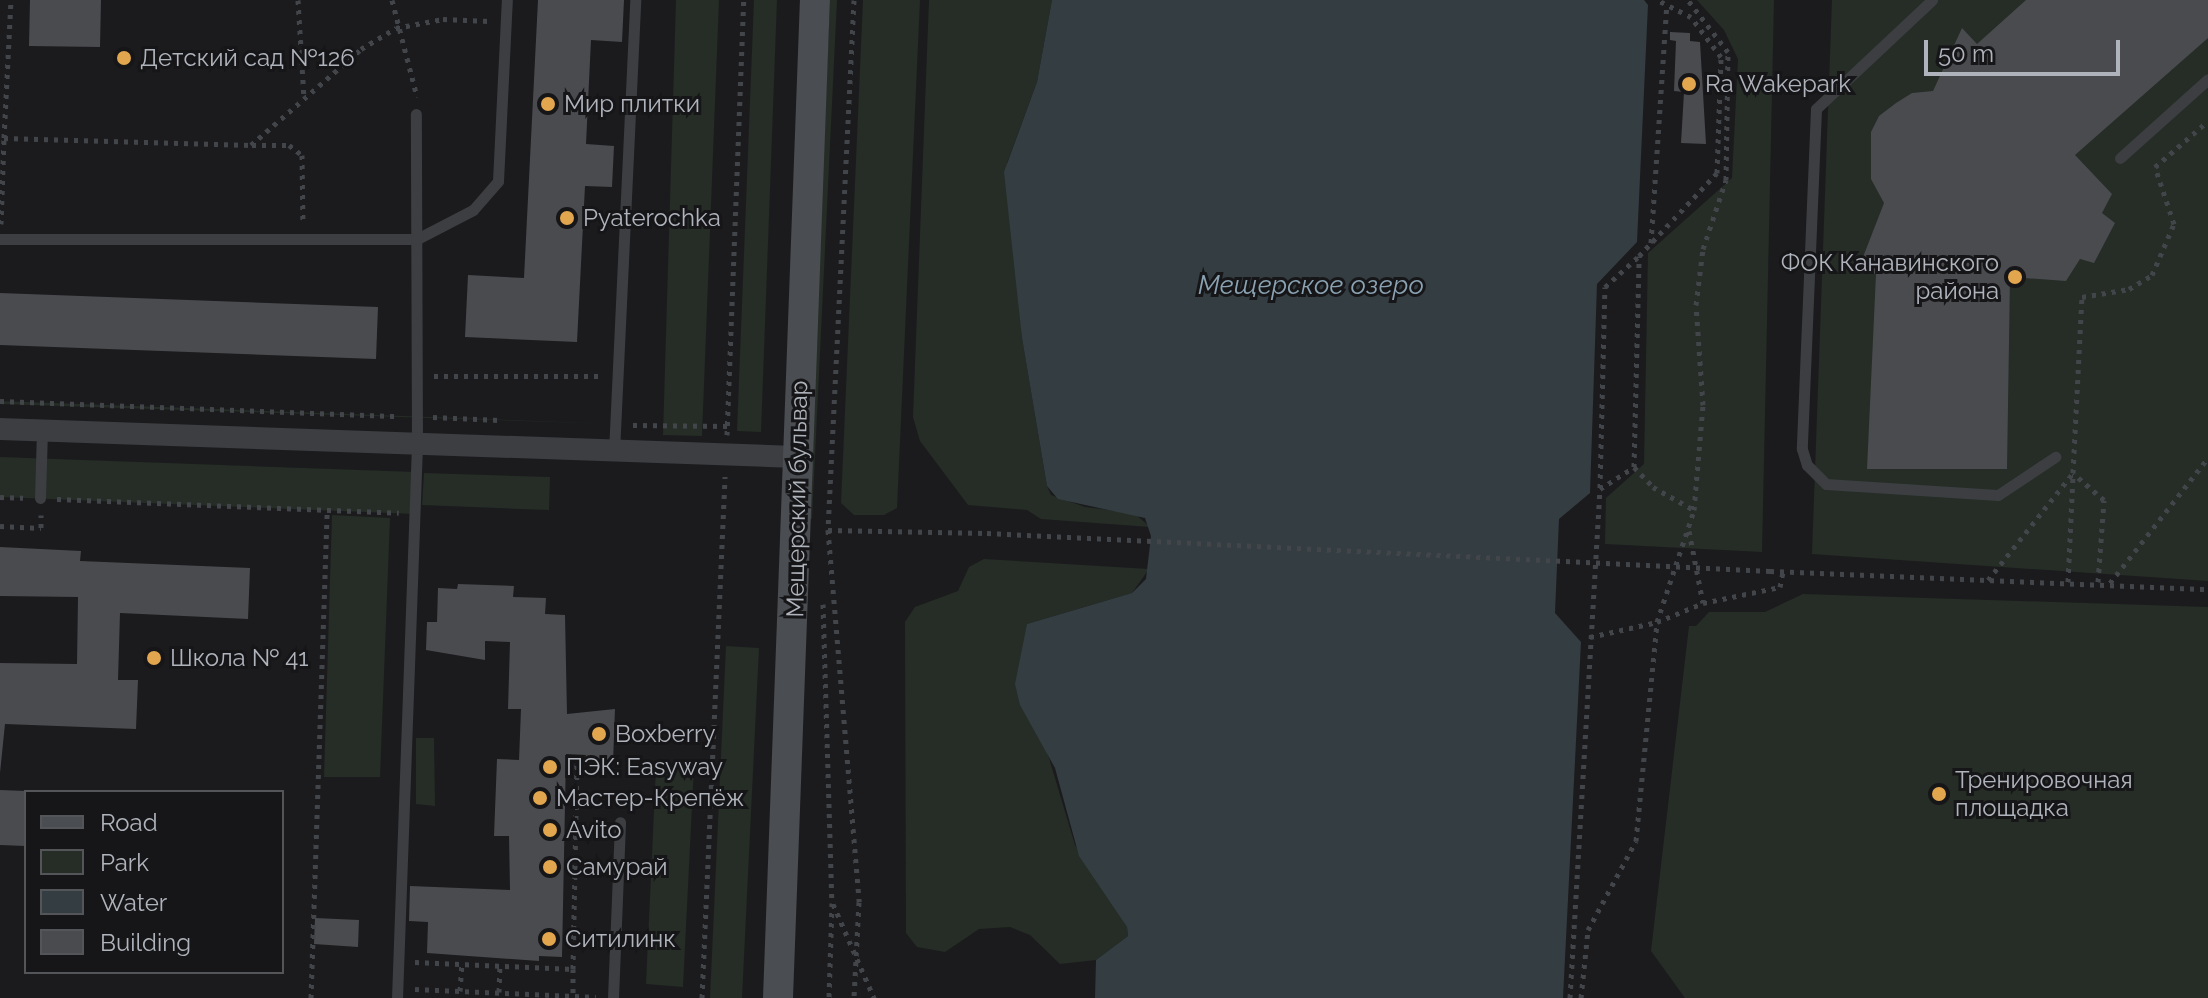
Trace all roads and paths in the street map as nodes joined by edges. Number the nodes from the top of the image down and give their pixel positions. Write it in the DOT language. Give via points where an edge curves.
graph roads {
  1 [pos="11,0"];
  2 [pos="298,0"];
  3 [pos="392,0"];
  4 [pos="507,0"];
  5 [pos="635,0"];
  6 [pos="744,0"];
  7 [pos="815,0"];
  8 [pos="854,0"];
  9 [pos="1658,0"];
  10 [pos="1688,0"];
  11 [pos="1932,0"];
  12 [pos="1667,5"];
  13 [pos="506,22"];
  14 [pos="396,28"];
  15 [pos="2208,79"];
  16 [pos="304,98"];
  17 [pos="416,114"];
  18 [pos="2208,121"];
  19 [pos="4,138"];
  20 [pos="251,145"];
  21 [pos="2120,158"];
  22 [pos="1,178"];
  23 [pos="0,239"];
  24 [pos="303,239"];
  25 [pos="417,239"];
  26 [pos="1651,243"];
  27 [pos="1639,256"];
  28 [pos="417,376"];
  29 [pos="617,377"];
  30 [pos="0,401"];
  31 [pos="417,417"];
  32 [pos="508,420"];
  33 [pos="615,424"];
  34 [pos="728,426"];
  35 [pos="0,429"];
  36 [pos="42,431"];
  37 [pos="417,444"];
  38 [pos="614,452"];
  39 [pos="726,456"];
  40 [pos="796,457"];
  41 [pos="2055,457"];
  42 [pos="2208,458"];
  43 [pos="1634,467"];
  44 [pos="2073,473"];
  45 [pos="1600,489"];
  46 [pos="0,497"];
  47 [pos="40,498"];
  48 [pos="327,510"];
  49 [pos="1694,510"];
  50 [pos="414,514"];
  51 [pos="0,526"];
  52 [pos="828,530"];
  53 [pos="1689,530"];
  54 [pos="1783,571"];
  55 [pos="822,577"];
  56 [pos="1988,580"];
  57 [pos="2068,582"];
  58 [pos="2098,582"];
  59 [pos="2109,584"];
  60 [pos="2208,589"];
  61 [pos="823,593"];
  62 [pos="1703,603"];
  63 [pos="1657,622"];
  64 [pos="1590,637"];
  65 [pos="577,754"];
  66 [pos="620,822"];
  67 [pos="832,903"];
  68 [pos="856,955"];
  69 [pos="398,962"];
  70 [pos="462,964"];
  71 [pos="500,966"];
  72 [pos="573,969"];
  73 [pos="460,991"];
  74 [pos="499,992"];
  75 [pos="397,993"];
  76 [pos="573,996"];
  77 [pos="311,998"];
  78 [pos="613,998"];
  79 [pos="702,998"];
  80 [pos="778,998"];
  81 [pos="829,998"];
  82 [pos="854,998"];
  83 [pos="874,998"];
  84 [pos="1570,998"];
  85 [pos="1581,998"];
  1 -- 19 [label="path"];
  2 -- 16 [label="path"];
  3 -- 14 [label="path"];
  4 -- 13 [label="lane"];
  5 -- 29 [label="lane"];
  6 -- 34 [label="path"];
  7 -- 40 [label="main road, Мещерский бульвар"];
  8 -- 52 [label="path"];
  9 -- 12 [label="path"];
  10 -- 49 [label="path" via="1728,52 1726,180 1703,249 1696,305 1703,405"];
  11 -- 41 [label="lane" via="1816,109 1802,449 1807,465 1826,484 1998,495"];
  12 -- 26 [label="path"];
  12 -- 26 [label="path" via="1691,17 1721,57 1717,173"];
  13 -- 14 [label="path" via="443,19"];
  13 -- 25 [label="lane" via="498,181 473,210"];
  14 -- 16 [label="path" via="361,49"];
  14 -- 17 [label="path" via="413,71"];
  15 -- 21 [label="lane"];
  16 -- 20 [label="path"];
  17 -- 25 [label="lane"];
  18 -- 44 [label="path" via="2155,167 2174,224 2152,275 2129,289 2082,297"];
  19 -- 20 [label="path"];
  19 -- 22 [label="path"];
  20 -- 24 [label="path" via="289,145 302,155"];
  22 -- 23 [label="path"];
  23 -- 24 [label="lane"];
  24 -- 25 [label="lane"];
  25 -- 28 [label="lane"];
  26 -- 27 [label="path"];
  27 -- 43 [label="path"];
  27 -- 45 [label="path" via="1605,287"];
  28 -- 29 [label="path"];
  28 -- 31 [label="lane"];
  29 -- 33 [label="lane"];
  30 -- 31 [label="path"];
  31 -- 32 [label="path"];
  31 -- 37 [label="lane"];
  33 -- 34 [label="path"];
  33 -- 38 [label="lane"];
  34 -- 39 [label="path"];
  35 -- 36 [label="street"];
  36 -- 37 [label="street"];
  36 -- 47 [label="lane"];
  37 -- 38 [label="street"];
  37 -- 50 [label="lane"];
  38 -- 39 [label="street"];
  39 -- 40 [label="street"];
  39 -- 79 [label="path"];
  40 -- 80 [label="main road, Мещерский бульвар" via="795,616"];
  42 -- 59 [label="path"];
  43 -- 45 [label="path"];
  43 -- 49 [label="path" via="1653,487"];
  44 -- 56 [label="path"];
  44 -- 57 [label="path"];
  44 -- 58 [label="path" via="2104,500"];
  45 -- 64 [label="path"];
  46 -- 47 [label="path"];
  47 -- 48 [label="path"];
  47 -- 51 [label="path" via="41,528"];
  48 -- 50 [label="path"];
  48 -- 77 [label="path"];
  49 -- 53 [label="path"];
  50 -- 69 [label="lane"];
  52 -- 54 [label="path, bridge"];
  52 -- 55 [label="path" via="821,531"];
  52 -- 68 [label="path" via="859,902"];
  53 -- 62 [label="path"];
  53 -- 63 [label="path"];
  54 -- 56 [label="path"];
  54 -- 62 [label="path" via="1780,587"];
  56 -- 57 [label="path"];
  57 -- 58 [label="path"];
  58 -- 59 [label="path"];
  59 -- 60 [label="path"];
  61 -- 67 [label="path"];
  62 -- 63 [label="path"];
  63 -- 64 [label="path"];
  63 -- 85 [label="path" via="1636,841 1588,930"];
  64 -- 84 [label="path"];
  65 -- 72 [label="path"];
  66 -- 78 [label="lane"];
  67 -- 68 [label="path"];
  67 -- 81 [label="path"];
  68 -- 82 [label="path"];
  68 -- 83 [label="path"];
  69 -- 70 [label="path"];
  69 -- 75 [label="lane"];
  70 -- 71 [label="path"];
  70 -- 73 [label="path"];
  71 -- 72 [label="path"];
  71 -- 74 [label="path"];
  72 -- 76 [label="path"];
  73 -- 74 [label="path"];
  73 -- 75 [label="path"];
  74 -- 76 [label="path"];
  76 -- 78 [label="path"];
}
